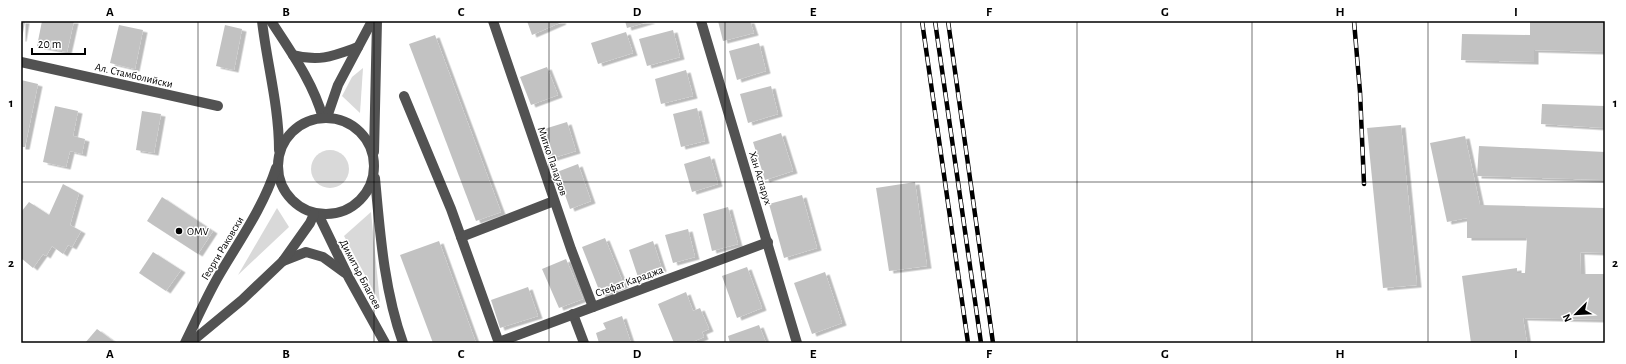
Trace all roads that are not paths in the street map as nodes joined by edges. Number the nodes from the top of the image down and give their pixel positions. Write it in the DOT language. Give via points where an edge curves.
graph roads {
  1 [pos="262,21"];
  2 [pos="270,21"];
  3 [pos="372,21"];
  4 [pos="377,21"];
  5 [pos="493,21"];
  6 [pos="701,21"];
  7 [pos="358,47"];
  8 [pos="293,55"];
  9 [pos="21,62"];
  10 [pos="404,96"];
  11 [pos="218,106"];
  12 [pos="325,118"];
  13 [pos="279,153"];
  14 [pos="374,160"];
  15 [pos="277,164"];
  16 [pos="374,171"];
  17 [pos="554,200"];
  18 [pos="316,214"];
  19 [pos="461,237"];
  20 [pos="768,242"];
  21 [pos="283,261"];
  22 [pos="349,278"];
  23 [pos="593,307"];
  24 [pos="573,314"];
  25 [pos="499,342"];
  26 [pos="185,343"];
  27 [pos="190,343"];
  28 [pos="385,343"];
  29 [pos="403,343"];
  30 [pos="584,343"];
  31 [pos="797,343"];
  1 -- 13 [label="street" via="278,119"];
  2 -- 8 [label="street"];
  3 -- 7 [label="street"];
  4 -- 14 [label="street"];
  5 -- 17 [label="street, Митко Палаузов"];
  6 -- 20 [label="street, Хан Аспарух"];
  7 -- 8 [label="street" via="331,57 308,59"];
  7 -- 12 [label="street" via="338,85"];
  8 -- 12 [label="street" via="311,86"];
  9 -- 11 [label="street, Ал. Стамболийски"];
  10 -- 19 [label="street"];
  12 -- 13 [label="street" via="308,121 295,128 285,139"];
  12 -- 14 [label="street" via="341,120 353,126 363,135"];
  13 -- 15 [label="street"];
  14 -- 16 [label="street"];
  15 -- 18 [label="street" via="281,186 294,204"];
  15 -- 26 [label="street, Георги Раковски" via="262,205 209,292"];
  16 -- 18 [label="street" via="370,186 362,200 349,210 334,215"];
  16 -- 29 [label="street" via="388,288"];
  17 -- 19 [label="street"];
  17 -- 23 [label="street, Митко Палаузов"];
  18 -- 21 [label="street"];
  18 -- 22 [label="street, Димитър Благоев"];
  19 -- 25 [label="street"];
  20 -- 23 [label="street, Стефат Караджа"];
  20 -- 31 [label="street, Хан Аспарух"];
  21 -- 22 [label="street" via="306,252 323,257"];
  21 -- 27 [label="street" via="242,300"];
  22 -- 28 [label="street, Димитър Благоев"];
  23 -- 24 [label="street, Стефат Караджа"];
  24 -- 25 [label="street, Стефат Караджа"];
  24 -- 30 [label="street"];
}
